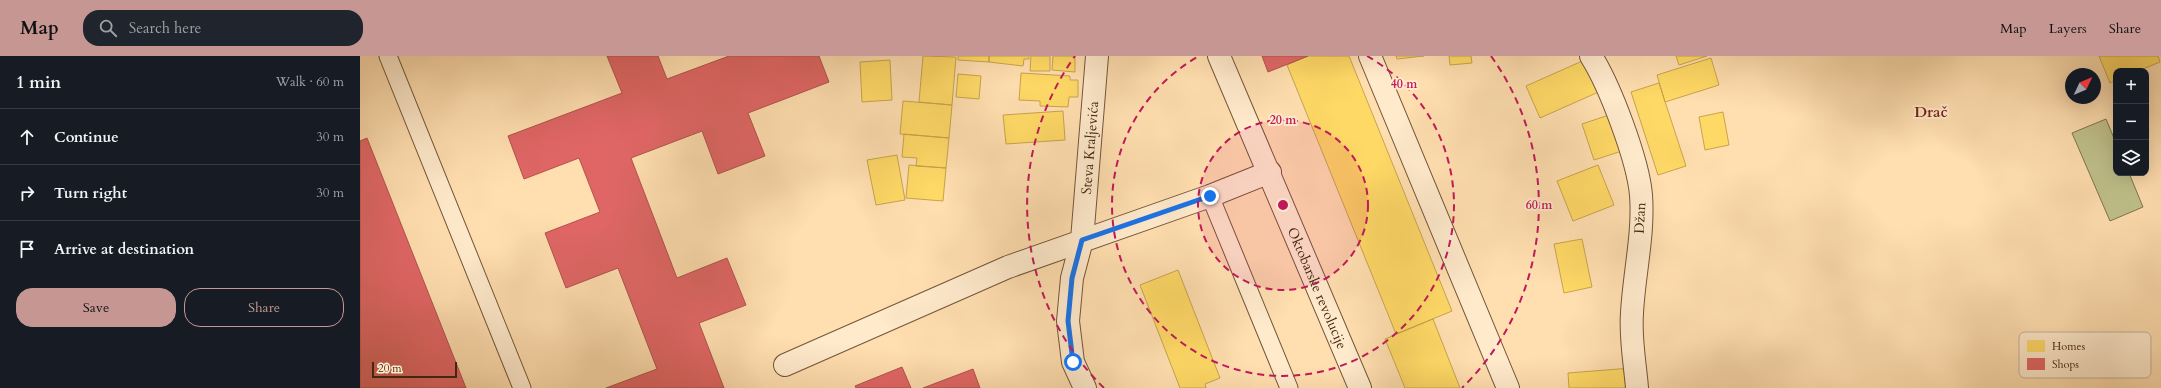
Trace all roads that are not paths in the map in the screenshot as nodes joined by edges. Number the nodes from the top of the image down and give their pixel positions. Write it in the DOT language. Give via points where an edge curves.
graph roads {
  1 [pos="388,56"];
  2 [pos="1097,56"];
  3 [pos="1219,56"];
  4 [pos="1370,56"];
  5 [pos="1591,56"];
  6 [pos="1270,172"];
  7 [pos="1210,196"];
  8 [pos="1082,240"];
  9 [pos="785,364"];
  10 [pos="522,388"];
  11 [pos="1085,388"];
  12 [pos="1289,388"];
  13 [pos="1360,388"];
  14 [pos="1508,388"];
  15 [pos="1637,388"];
  1 -- 10 [label="lane"];
  2 -- 8 [label="street, Steva Kraljevića"];
  3 -- 6 [label="street, Oktobarske revolucije"];
  4 -- 14 [label="street"];
  5 -- 15 [label="street, Džan" via="1612,100 1637,171 1641,195 1631,343"];
  6 -- 7 [label="street"];
  6 -- 13 [label="street, Oktobarske revolucije"];
  7 -- 8 [label="street"];
  7 -- 12 [label="lane"];
  8 -- 9 [label="street" via="1008,267"];
  8 -- 11 [label="street, Steva Kraljevića" via="1072,278 1068,321 1073,362"];
}
